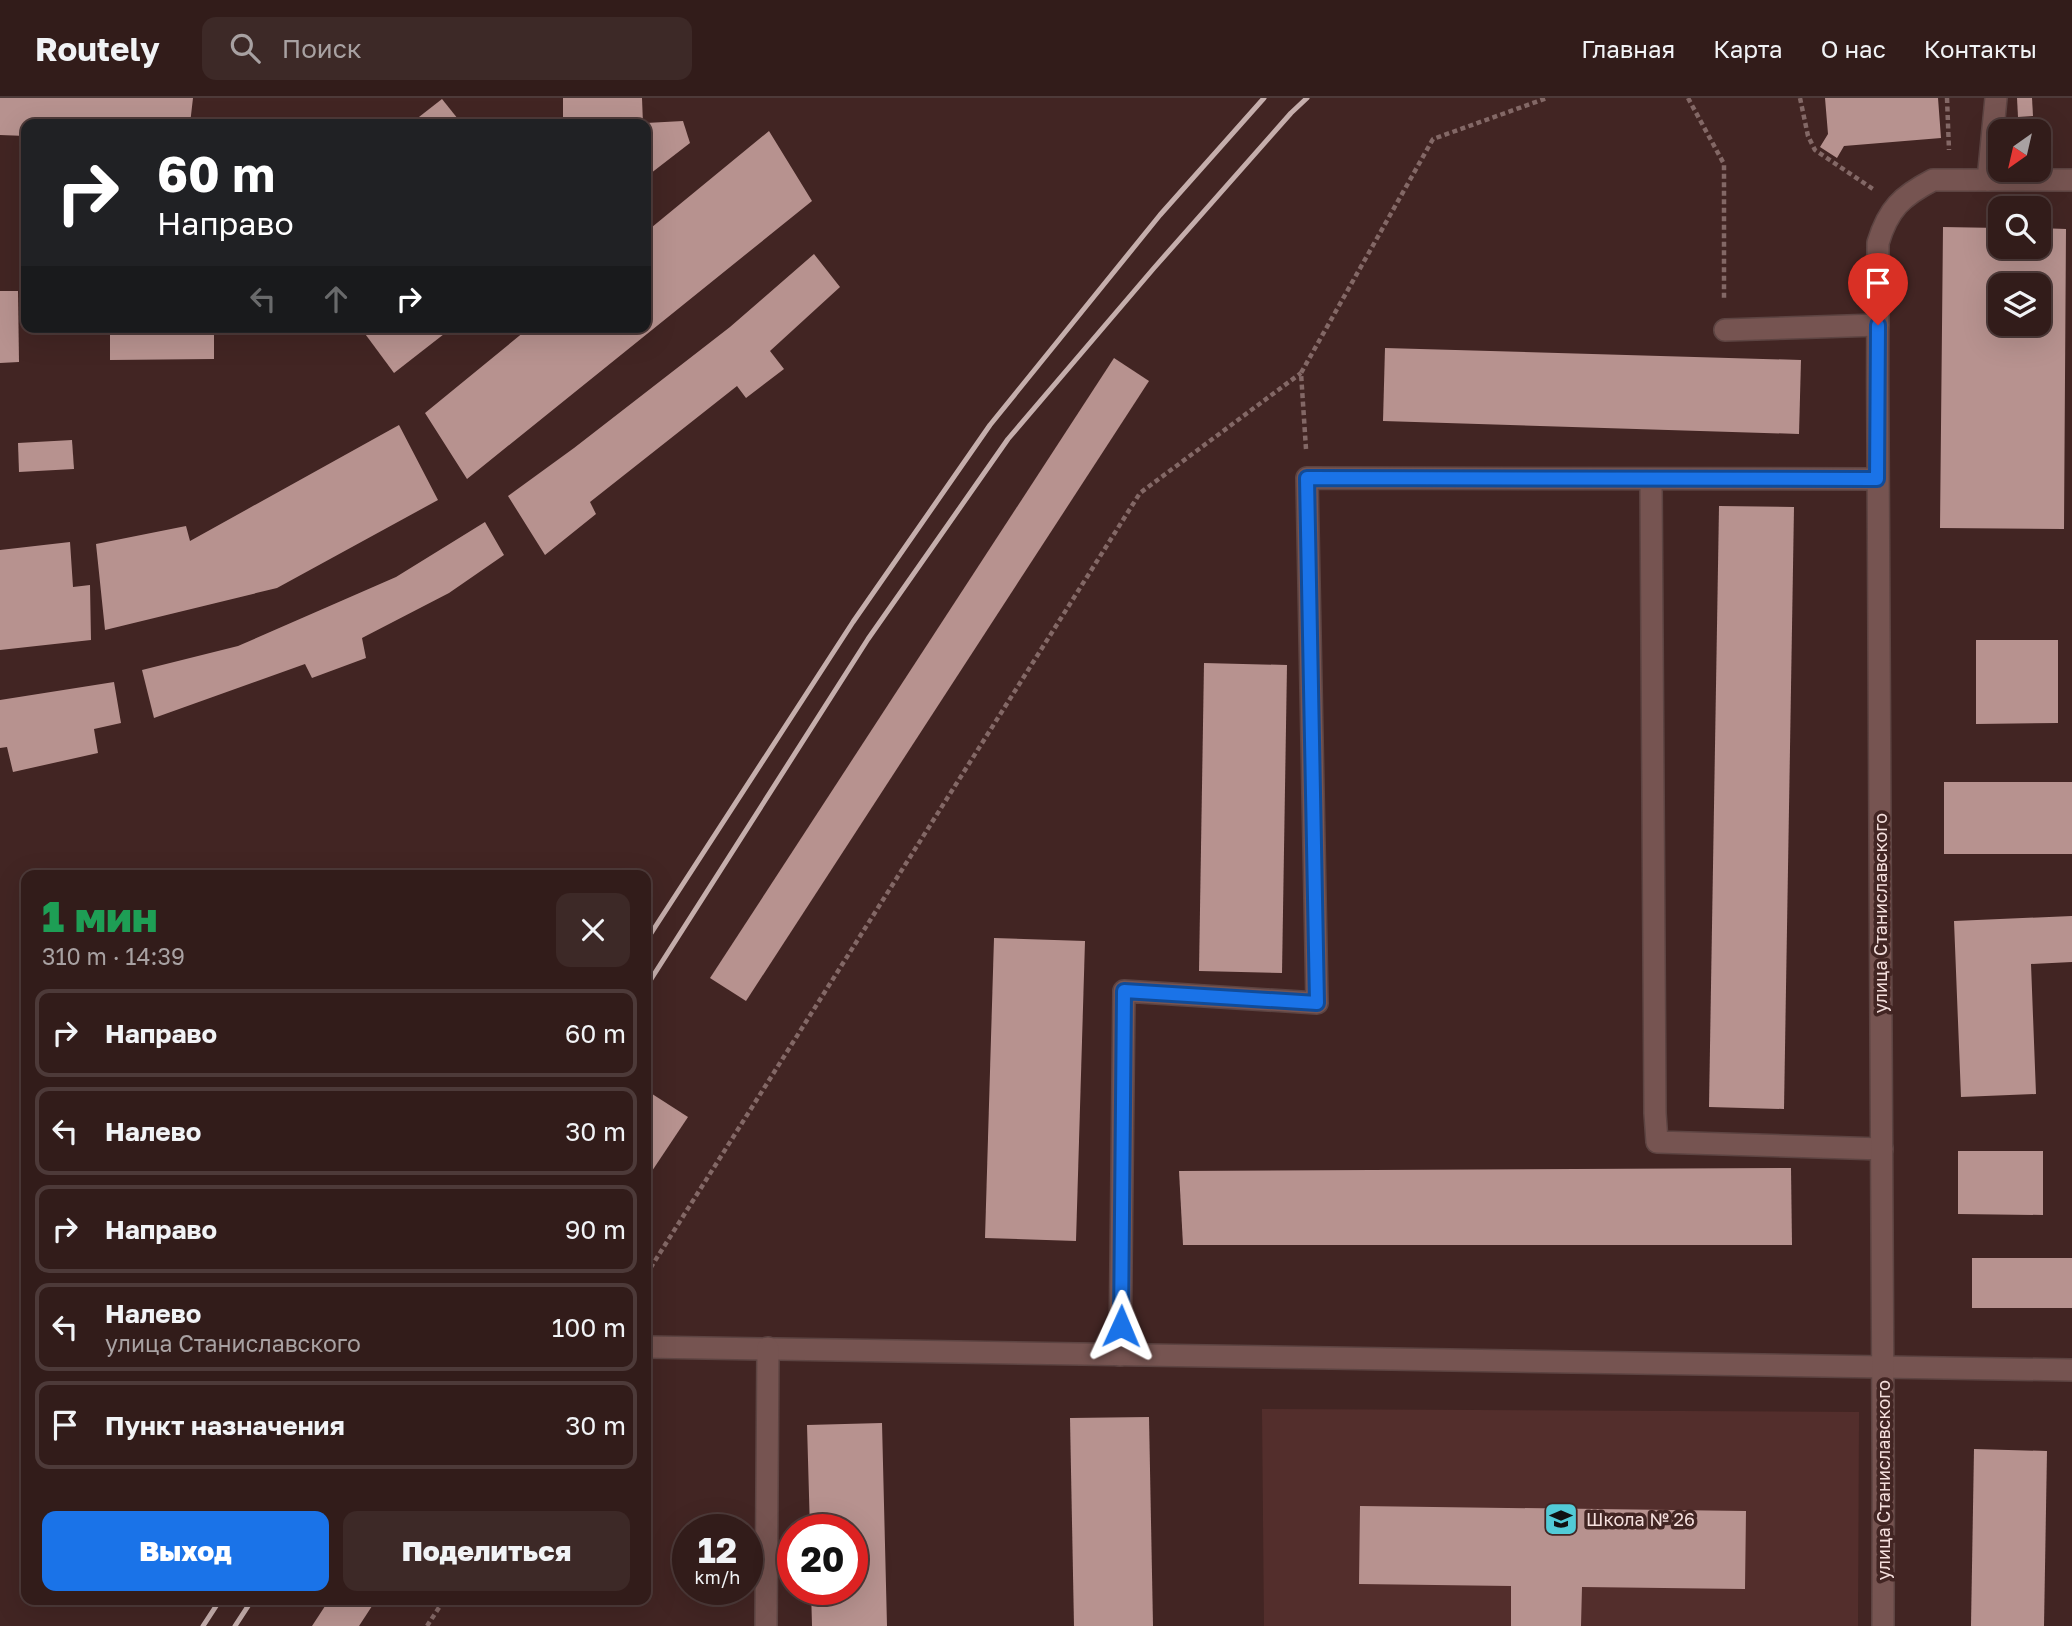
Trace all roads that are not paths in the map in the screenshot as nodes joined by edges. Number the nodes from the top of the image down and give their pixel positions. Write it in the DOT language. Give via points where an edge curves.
graph roads {
  1 [pos="1996,98"];
  2 [pos="1994,119"];
  3 [pos="1988,180"];
  4 [pos="2051,180"];
  5 [pos="2072,180"];
  6 [pos="1878,325"];
  7 [pos="1725,330"];
  8 [pos="1877,479"];
  9 [pos="1651,480"];
  10 [pos="1882,1149"];
  11 [pos="651,1347"];
  12 [pos="768,1349"];
  13 [pos="1120,1354"];
  14 [pos="1884,1367"];
  15 [pos="2072,1370"];
  16 [pos="766,1626"];
  17 [pos="1883,1626"];
  1 -- 2 [label="street"];
  3 -- 6 [label="street, улица Станиславского" via="1933,180 1896,204 1878,243"];
  4 -- 5 [label="street"];
  6 -- 7 [label="street"];
  6 -- 8 [label="street, улица Станиславского"];
  8 -- 9 [label="street"];
  8 -- 10 [label="street, улица Станиславского"];
  9 -- 10 [label="street" via="1657,1142"];
  9 -- 13 [label="street" via="1307,478 1317,1003 1124,991"];
  10 -- 14 [label="street, улица Станиславского"];
  11 -- 12 [label="street"];
  12 -- 13 [label="street"];
  12 -- 16 [label="street"];
  13 -- 14 [label="street"];
  14 -- 15 [label="street"];
  14 -- 17 [label="street, улица Станиславского"];
}
